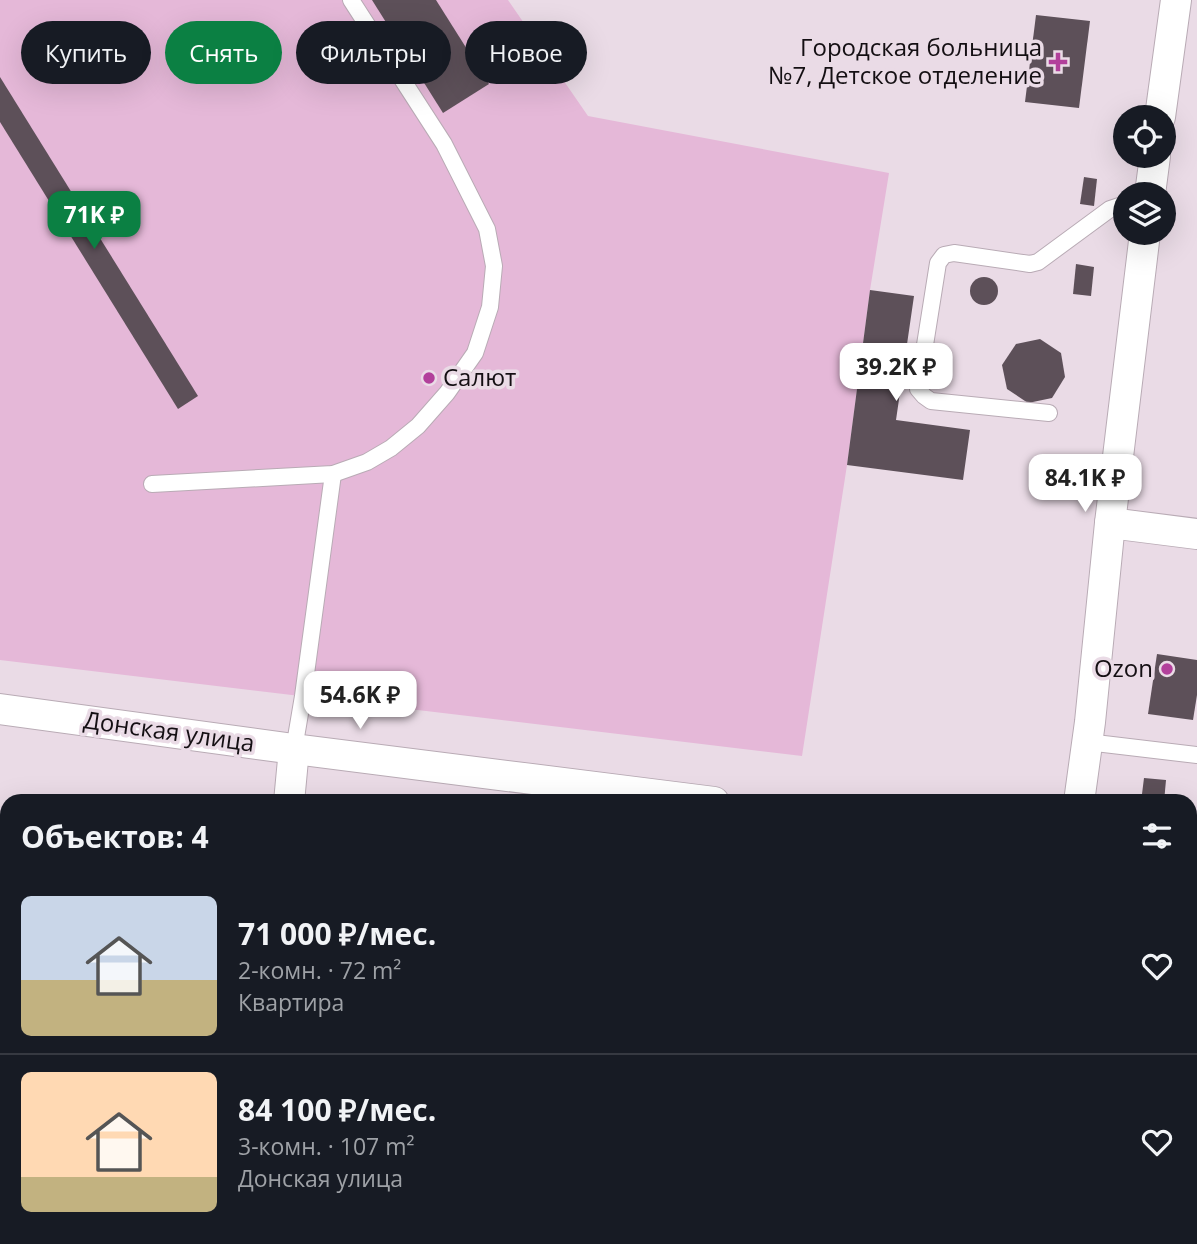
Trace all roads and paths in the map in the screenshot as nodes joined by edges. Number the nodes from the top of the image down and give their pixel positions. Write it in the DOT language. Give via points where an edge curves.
graph roads {
  1 [pos="351,0"];
  2 [pos="1176,0"];
  3 [pos="1162,105"];
  4 [pos="1113,208"];
  5 [pos="1144,245"];
  6 [pos="1049,413"];
  7 [pos="333,474"];
  8 [pos="152,484"];
  9 [pos="1110,523"];
  10 [pos="1197,534"];
  11 [pos="0,709"];
  12 [pos="1087,742"];
  13 [pos="294,749"];
  14 [pos="1197,755"];
  15 [pos="290,794"];
  16 [pos="651,794"];
  17 [pos="1080,794"];
  1 -- 7 [label="lane" via="444,144 487,229 494,266 491,307 475,353 447,394 391,448"];
  2 -- 3 [label="street"];
  4 -- 6 [label="lane" via="1038,262 954,253 937,263 918,389 931,401"];
  5 -- 9 [label="street"];
  7 -- 8 [label="lane"];
  7 -- 13 [label="lane"];
  9 -- 10 [label="street"];
  9 -- 12 [label="street"];
  11 -- 13 [label="street, Донская улица"];
  12 -- 14 [label="lane"];
  12 -- 17 [label="street"];
  13 -- 15 [label="street"];
  13 -- 16 [label="street, Донская улица"];
}
